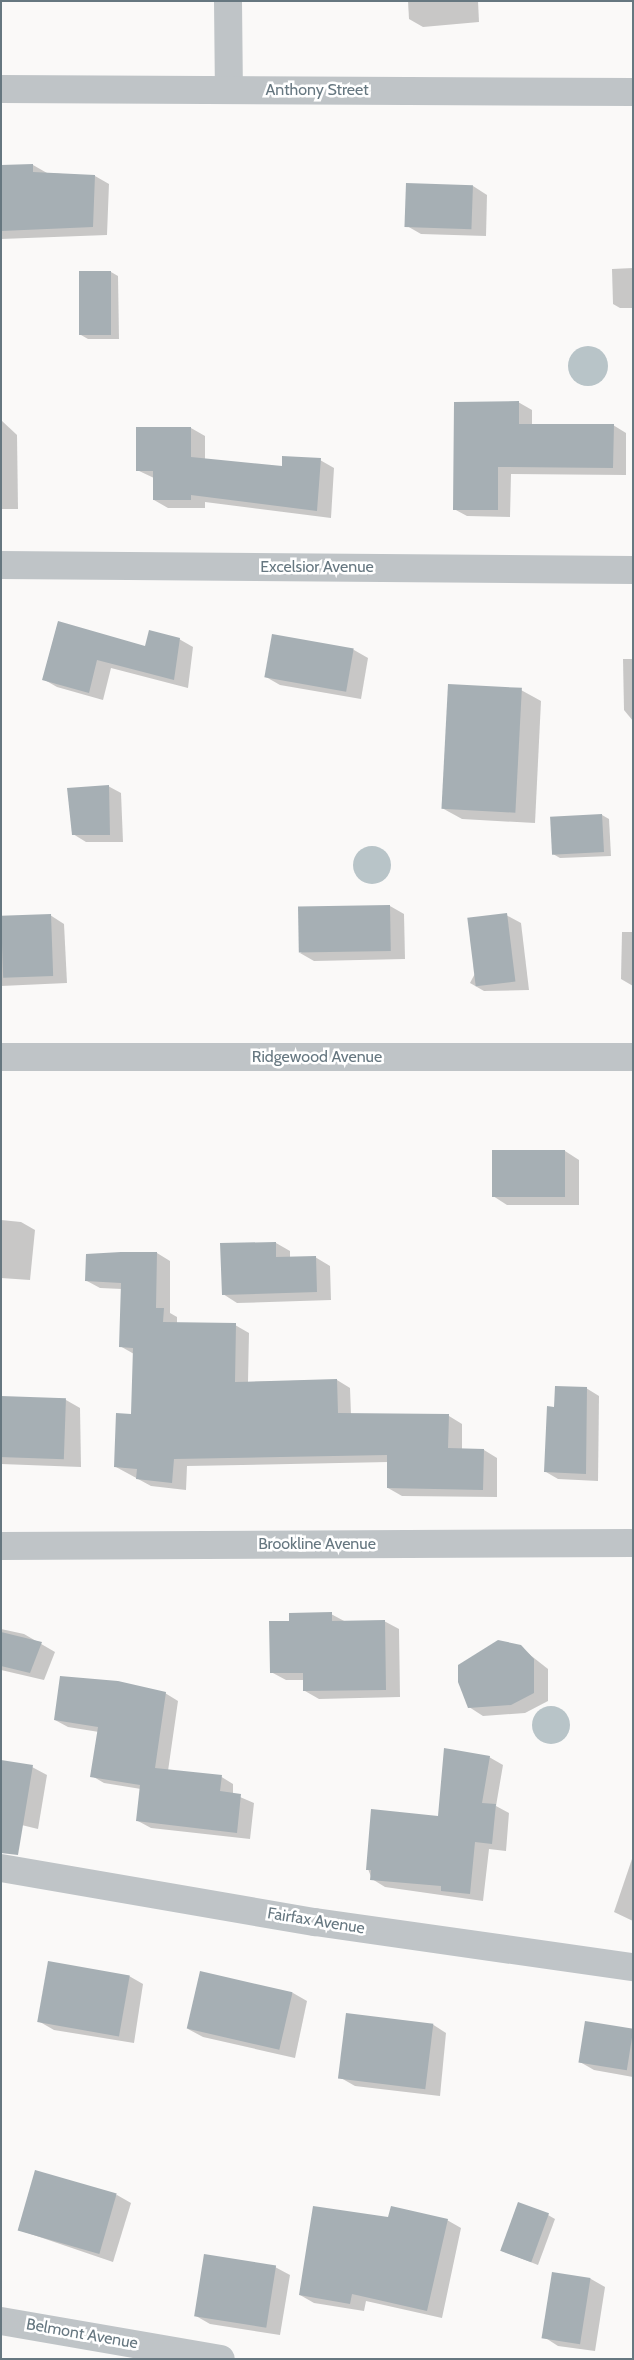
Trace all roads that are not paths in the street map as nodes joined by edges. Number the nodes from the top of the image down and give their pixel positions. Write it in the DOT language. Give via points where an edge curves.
graph roads {
  1 [pos="228,1"];
  2 [pos="1,89"];
  3 [pos="229,90"];
  4 [pos="633,92"];
  5 [pos="1,565"];
  6 [pos="633,570"];
  7 [pos="1,1056"];
  8 [pos="633,1058"];
  9 [pos="633,1543"];
  10 [pos="1,1546"];
  11 [pos="1,1868"];
  12 [pos="633,1967"];
  13 [pos="1,2321"];
  14 [pos="222,2359"];
  1 -- 3 [label="street"];
  2 -- 3 [label="street, Anthony Street"];
  3 -- 4 [label="street, Anthony Street"];
  5 -- 6 [label="street, Excelsior Avenue"];
  7 -- 8 [label="street, Ridgewood Avenue"];
  9 -- 10 [label="street, Brookline Avenue"];
  11 -- 12 [label="street, Fairfax Avenue" via="314,1922"];
  13 -- 14 [label="street, Belmont Avenue"];
}
